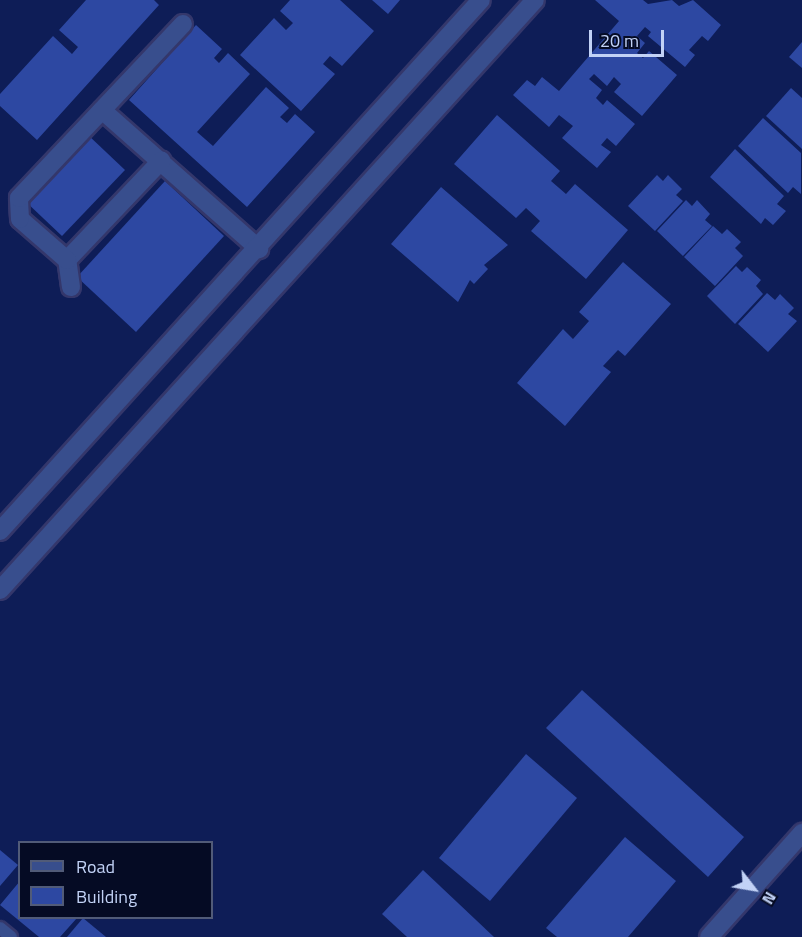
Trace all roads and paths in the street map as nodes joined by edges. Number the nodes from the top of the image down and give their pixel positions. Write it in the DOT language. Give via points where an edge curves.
graph roads {
  1 [pos="481,0"];
  2 [pos="535,0"];
  3 [pos="183,24"];
  4 [pos="102,110"];
  5 [pos="161,161"];
  6 [pos="259,249"];
  7 [pos="67,260"];
  8 [pos="71,287"];
  9 [pos="0,531"];
  10 [pos="0,590"];
  11 [pos="802,833"];
  12 [pos="0,928"];
  13 [pos="11,937"];
  14 [pos="709,937"];
  1 -- 6 [label="street"];
  2 -- 10 [label="street"];
  3 -- 4 [label="street"];
  4 -- 5 [label="street"];
  4 -- 7 [label="street" via="26,188 16,208 20,219"];
  5 -- 6 [label="street"];
  5 -- 7 [label="street"];
  6 -- 9 [label="street"];
  7 -- 8 [label="street"];
  11 -- 14 [label="street"];
  12 -- 13 [label="lane"];
}
